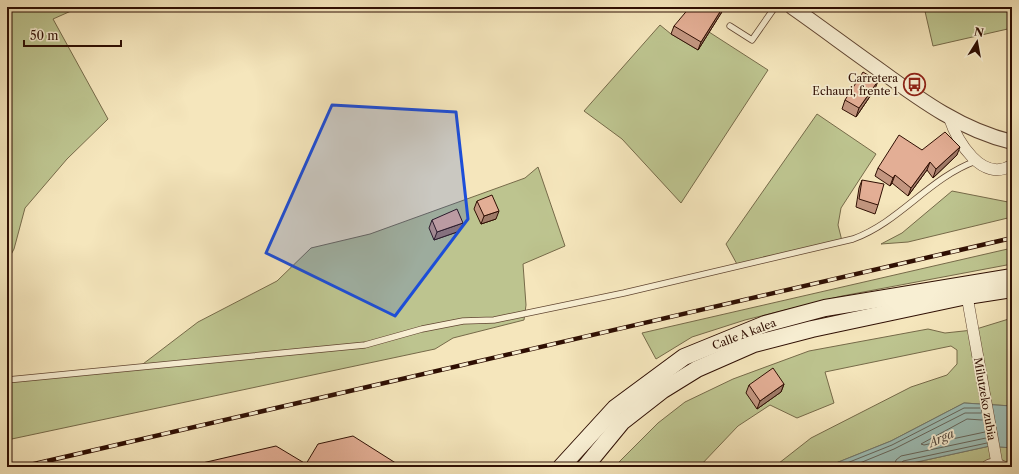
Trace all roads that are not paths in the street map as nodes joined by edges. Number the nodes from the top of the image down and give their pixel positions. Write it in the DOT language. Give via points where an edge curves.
graph roads {
  1 [pos="774,7"];
  2 [pos="792,7"];
  3 [pos="730,26"];
  4 [pos="949,117"];
  5 [pos="1012,142"];
  6 [pos="976,161"];
  7 [pos="1012,165"];
  8 [pos="1012,277"];
  9 [pos="1012,289"];
  10 [pos="967,290"];
  11 [pos="7,380"];
  12 [pos="996,466"];
  13 [pos="561,467"];
  14 [pos="585,467"];
  1 -- 3 [label="lane" via="752,40"];
  2 -- 4 [label="street"];
  4 -- 5 [label="street" via="967,127"];
  4 -- 6 [label="street" via="955,134"];
  6 -- 7 [label="street" via="994,170 1006,169"];
  6 -- 11 [label="lane" via="939,180 865,235 624,292 494,320 463,321 422,329 365,345"];
  8 -- 10 [label="main road"];
  9 -- 10 [label="main road"];
  10 -- 12 [label="street, Milutzeko zubia"];
  10 -- 13 [label="main road, Calle A kalea" via="826,308 765,324 684,357 615,408"];
  10 -- 14 [label="main road, Calle A kalea" via="754,344 697,369 663,390 622,422"];
}
